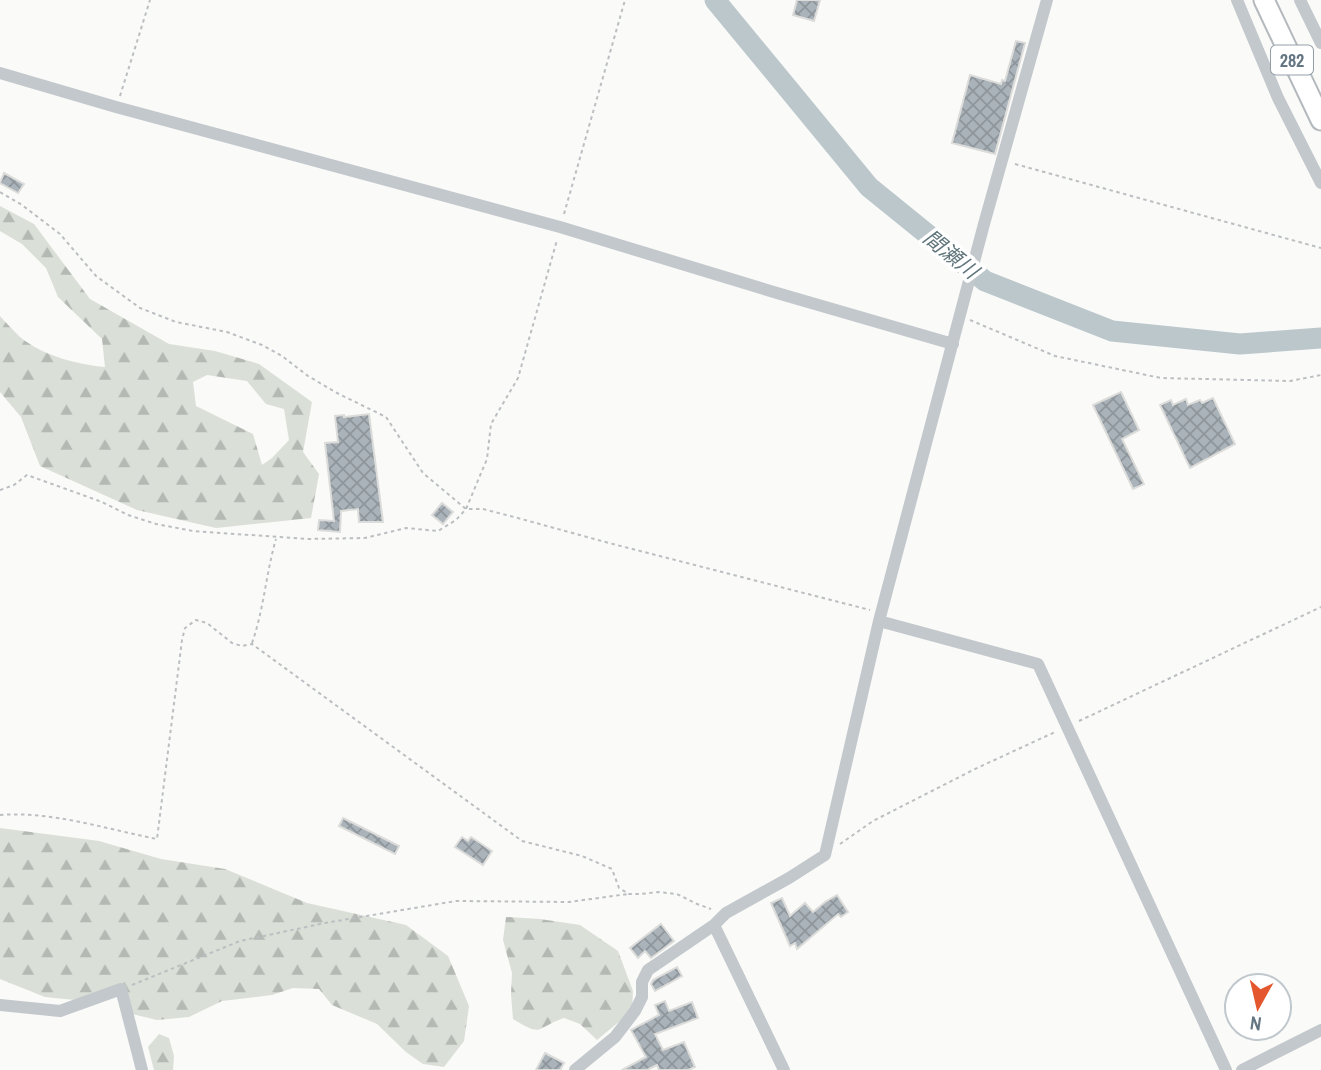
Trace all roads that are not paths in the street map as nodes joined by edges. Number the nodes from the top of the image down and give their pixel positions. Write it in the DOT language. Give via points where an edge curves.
graph roads {
  1 [pos="1047,0"];
  2 [pos="1237,0"];
  3 [pos="1264,0"];
  4 [pos="1300,0"];
  5 [pos="1321,43"];
  6 [pos="0,73"];
  7 [pos="1321,121"];
  8 [pos="1321,183"];
  9 [pos="953,344"];
  10 [pos="880,617"];
  11 [pos="714,925"];
  12 [pos="0,1005"];
  13 [pos="1321,1031"];
  14 [pos="142,1070"];
  15 [pos="575,1070"];
  16 [pos="784,1070"];
  17 [pos="1226,1070"];
  18 [pos="1242,1070"];
  1 -- 9 [label="street"];
  2 -- 8 [label="street" via="1278,98"];
  3 -- 7 [label="highway, 282"];
  4 -- 5 [label="street"];
  6 -- 9 [label="street" via="560,227"];
  9 -- 10 [label="street"];
  10 -- 11 [label="street" via="825,855 726,913"];
  10 -- 17 [label="street" via="1038,664"];
  11 -- 15 [label="street" via="648,970 635,1011 615,1037"];
  11 -- 16 [label="street"];
  12 -- 14 [label="street" via="60,1011 121,989"];
  13 -- 18 [label="street"];
}
